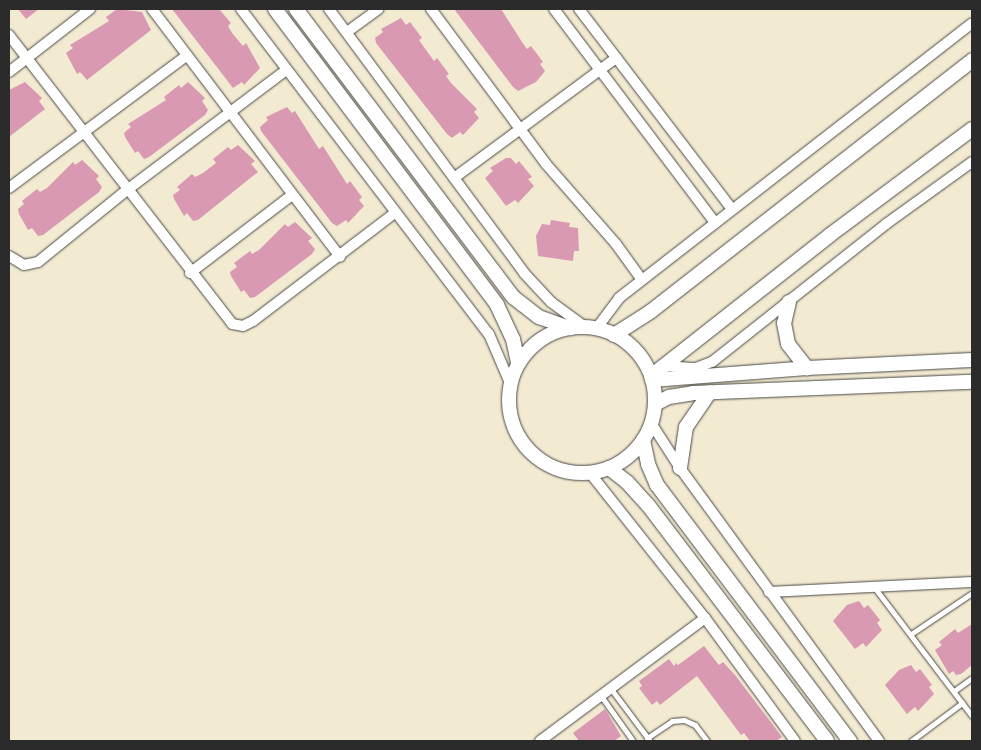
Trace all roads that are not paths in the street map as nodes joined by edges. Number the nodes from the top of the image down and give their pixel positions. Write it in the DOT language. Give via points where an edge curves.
graph roads {
  1 [pos="152,9"];
  2 [pos="240,9"];
  3 [pos="275,9"];
  4 [pos="296,9"];
  5 [pos="329,9"];
  6 [pos="378,9"];
  7 [pos="431,9"];
  8 [pos="554,9"];
  9 [pos="579,9"];
  10 [pos="84,11"];
  11 [pos="972,22"];
  12 [pos="347,32"];
  13 [pos="9,35"];
  14 [pos="186,56"];
  15 [pos="616,58"];
  16 [pos="27,59"];
  17 [pos="972,60"];
  18 [pos="286,70"];
  19 [pos="600,70"];
  20 [pos="9,72"];
  21 [pos="229,112"];
  22 [pos="972,129"];
  23 [pos="521,130"];
  24 [pos="84,133"];
  25 [pos="972,162"];
  26 [pos="454,178"];
  27 [pos="9,188"];
  28 [pos="127,190"];
  29 [pos="292,195"];
  30 [pos="732,209"];
  31 [pos="395,213"];
  32 [pos="715,223"];
  33 [pos="9,256"];
  34 [pos="340,257"];
  35 [pos="190,273"];
  36 [pos="642,280"];
  37 [pos="789,302"];
  38 [pos="570,328"];
  39 [pos="590,328"];
  40 [pos="614,335"];
  41 [pos="972,360"];
  42 [pos="518,363"];
  43 [pos="664,366"];
  44 [pos="807,368"];
  45 [pos="651,378"];
  46 [pos="972,382"];
  47 [pos="510,383"];
  48 [pos="710,392"];
  49 [pos="655,404"];
  50 [pos="651,423"];
  51 [pos="643,440"];
  52 [pos="608,468"];
  53 [pos="680,468"];
  54 [pos="590,473"];
  55 [pos="972,582"];
  56 [pos="874,586"];
  57 [pos="769,592"];
  58 [pos="972,593"];
  59 [pos="704,618"];
  60 [pos="911,634"];
  61 [pos="972,678"];
  62 [pos="610,688"];
  63 [pos="954,691"];
  64 [pos="601,696"];
  65 [pos="962,703"];
  66 [pos="971,713"];
  67 [pos="542,740"];
  68 [pos="648,740"];
  69 [pos="634,741"];
  70 [pos="708,741"];
  71 [pos="795,741"];
  72 [pos="827,741"];
  73 [pos="850,741"];
  74 [pos="879,741"];
  75 [pos="911,741"];
  1 -- 14 [label="street"];
  2 -- 18 [label="street"];
  3 -- 42 [label="street" via="497,306 513,339"];
  4 -- 38 [label="street" via="513,297 539,317"];
  5 -- 12 [label="street"];
  6 -- 12 [label="street"];
  7 -- 23 [label="street"];
  8 -- 19 [label="street"];
  9 -- 15 [label="street"];
  10 -- 16 [label="street"];
  11 -- 30 [label="street"];
  12 -- 26 [label="street"];
  13 -- 16 [label="street"];
  14 -- 21 [label="street"];
  14 -- 24 [label="street"];
  15 -- 19 [label="street"];
  15 -- 30 [label="street"];
  16 -- 20 [label="street"];
  16 -- 24 [label="street"];
  17 -- 40 [label="street" via="650,312"];
  18 -- 21 [label="street"];
  18 -- 31 [label="street"];
  19 -- 23 [label="street"];
  19 -- 32 [label="street"];
  21 -- 28 [label="street"];
  21 -- 29 [label="street"];
  22 -- 43 [label="street" via="830,235"];
  23 -- 26 [label="street"];
  23 -- 36 [label="street"];
  24 -- 27 [label="street"];
  24 -- 28 [label="street"];
  25 -- 37 [label="street" via="886,224"];
  26 -- 39 [label="street" via="533,283"];
  28 -- 33 [label="street" via="38,262 24,265"];
  28 -- 35 [label="street"];
  29 -- 34 [label="street"];
  29 -- 35 [label="street"];
  30 -- 32 [label="street"];
  31 -- 34 [label="street"];
  31 -- 47 [label="street" via="489,334"];
  32 -- 36 [label="street"];
  34 -- 35 [label="street" via="243,326 227,321"];
  36 -- 39 [label="street" via="613,303"];
  37 -- 43 [label="street" via="712,362 696,368"];
  37 -- 44 [label="street" via="784,323 786,338 792,353"];
  38 -- 39 [label="street"];
  38 -- 42 [label="street" via="540,340"];
  39 -- 40 [label="street"];
  40 -- 45 [label="street" via="630,345"];
  41 -- 44 [label="street"];
  42 -- 47 [label="street"];
  43 -- 45 [label="street"];
  44 -- 45 [label="street"];
  45 -- 49 [label="street"];
  46 -- 48 [label="street"];
  47 -- 54 [label="street" via="508,403 512,423 534,456 557,469"];
  48 -- 49 [label="street" via="682,394"];
  48 -- 53 [label="street" via="686,427"];
  49 -- 50 [label="street"];
  50 -- 51 [label="street"];
  50 -- 53 [label="street"];
  51 -- 52 [label="street" via="634,452"];
  51 -- 73 [label="street" via="657,486"];
  52 -- 54 [label="street"];
  52 -- 72 [label="street" via="642,499"];
  53 -- 57 [label="street"];
  54 -- 59 [label="street"];
  55 -- 56 [label="street"];
  56 -- 57 [label="street"];
  56 -- 60 [label="lane"];
  57 -- 74 [label="street"];
  58 -- 60 [label="lane"];
  59 -- 62 [label="street"];
  59 -- 71 [label="street"];
  60 -- 63 [label="lane"];
  61 -- 63 [label="lane"];
  62 -- 64 [label="street"];
  62 -- 68 [label="lane"];
  63 -- 65 [label="lane"];
  64 -- 67 [label="street"];
  64 -- 69 [label="lane"];
  65 -- 66 [label="lane"];
  65 -- 75 [label="lane"];
  68 -- 70 [label="lane" via="672,721 684,720 696,725"];
}
